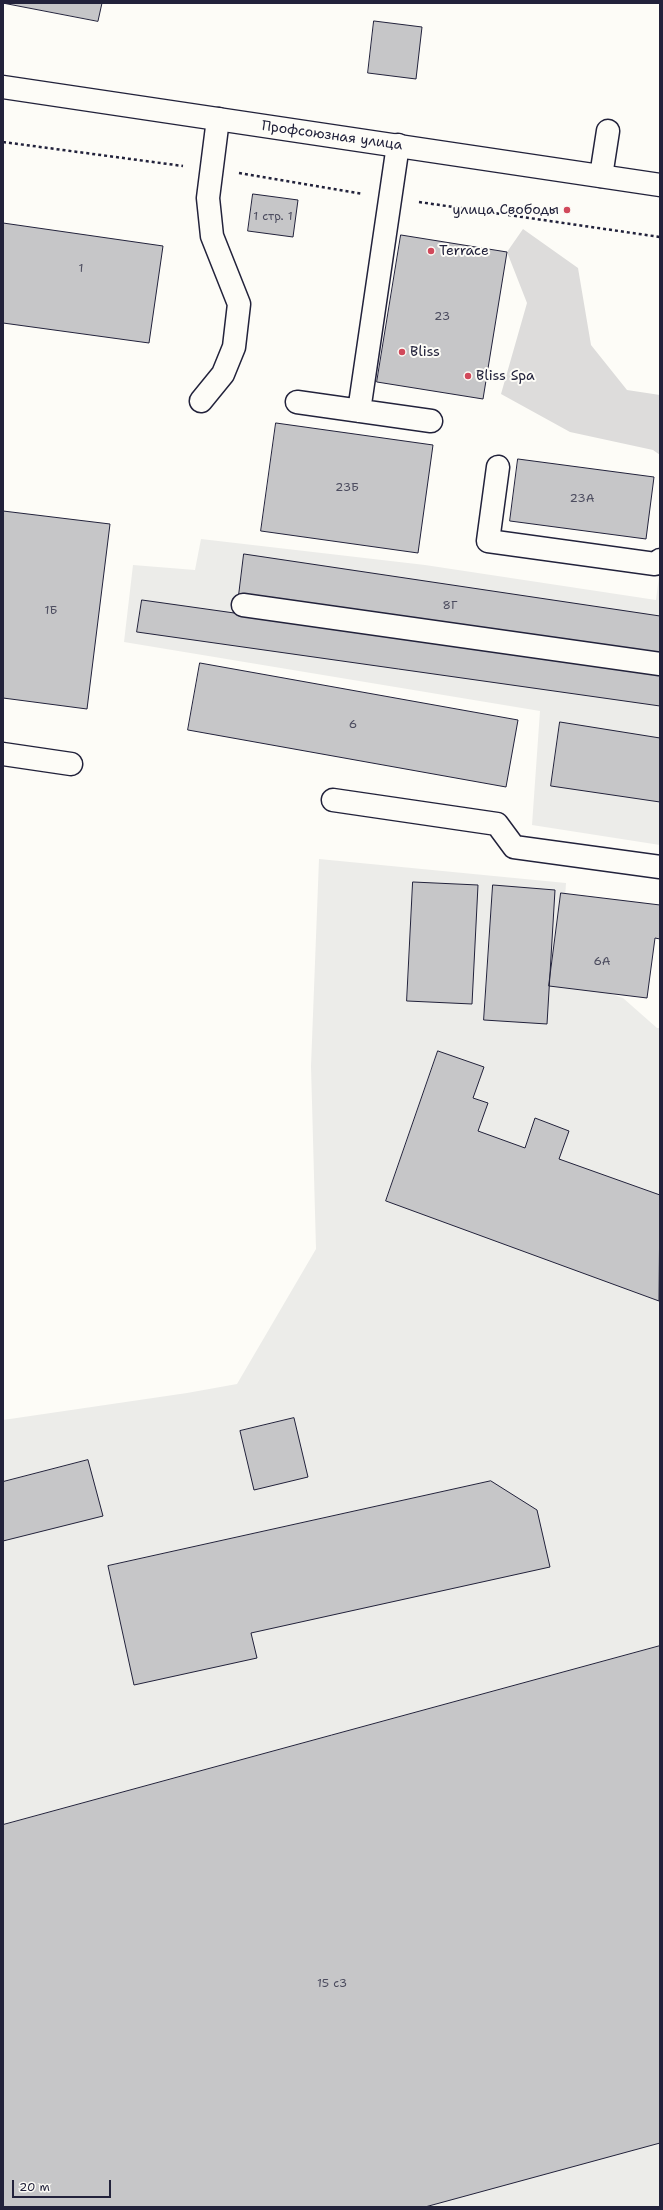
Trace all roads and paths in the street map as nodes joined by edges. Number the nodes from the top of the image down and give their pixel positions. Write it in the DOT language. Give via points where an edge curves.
graph roads {
  1 [pos="3,87"];
  2 [pos="218,119"];
  3 [pos="608,131"];
  4 [pos="3,142"];
  5 [pos="398,145"];
  6 [pos="211,170"];
  7 [pos="601,176"];
  8 [pos="660,185"];
  9 [pos="389,198"];
  10 [pos="660,237"];
  11 [pos="201,401"];
  12 [pos="297,402"];
  13 [pos="359,411"];
  14 [pos="430,421"];
  15 [pos="498,467"];
  16 [pos="660,560"];
  17 [pos="244,605"];
  18 [pos="660,664"];
  19 [pos="3,754"];
  20 [pos="71,764"];
  21 [pos="333,800"];
  22 [pos="660,867"];
  1 -- 2 [label="main road, Профсоюзная улица"];
  2 -- 5 [label="main road, Профсоюзная улица"];
  2 -- 6 [label="main road"];
  3 -- 7 [label="main road"];
  4 -- 6 [label="path"];
  5 -- 7 [label="main road, Профсоюзная улица"];
  5 -- 9 [label="main road"];
  6 -- 9 [label="path"];
  6 -- 11 [label="main road" via="208,198 212,236 239,304 234,347 223,374"];
  7 -- 8 [label="main road, Профсоюзная улица"];
  9 -- 10 [label="path"];
  9 -- 13 [label="main road"];
  12 -- 13 [label="main road"];
  13 -- 14 [label="main road"];
  15 -- 16 [label="main road" via="488,541 655,564"];
  17 -- 18 [label="main road"];
  19 -- 20 [label="main road"];
  21 -- 22 [label="main road" via="497,824 514,847"];
}
